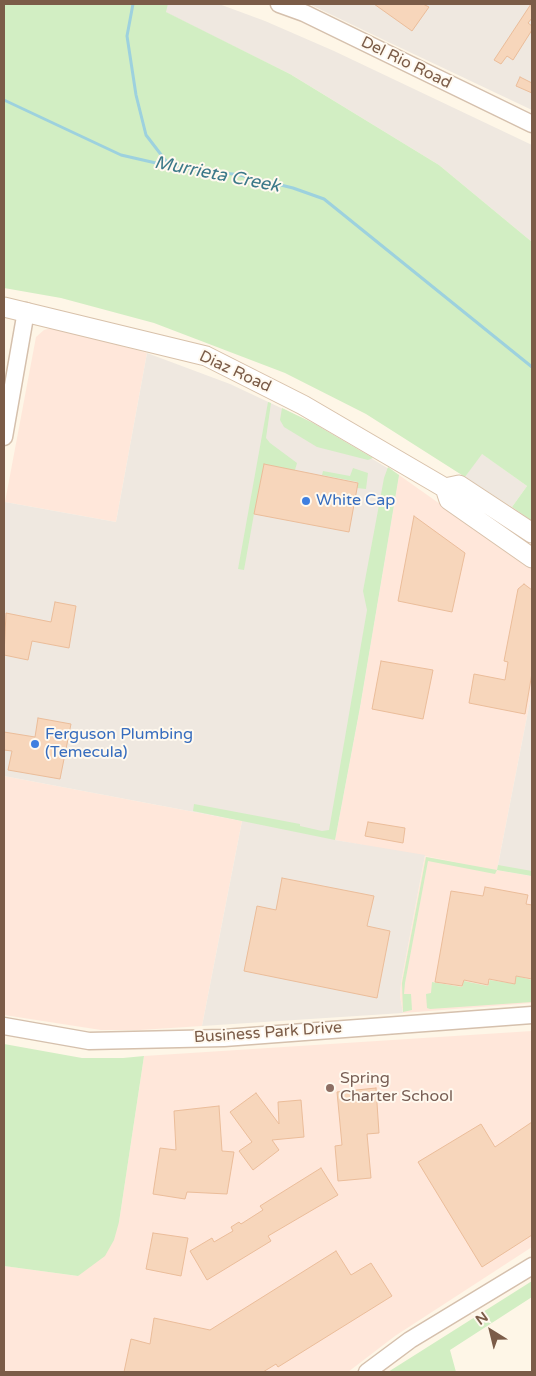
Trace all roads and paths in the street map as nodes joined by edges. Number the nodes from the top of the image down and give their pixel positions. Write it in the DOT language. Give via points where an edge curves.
graph roads {
  1 [pos="279,4"];
  2 [pos="532,124"];
  3 [pos="4,307"];
  4 [pos="26,311"];
  5 [pos="4,437"];
  6 [pos="445,488"];
  7 [pos="532,533"];
  8 [pos="532,558"];
  9 [pos="532,1015"];
  10 [pos="4,1026"];
  11 [pos="532,1266"];
  12 [pos="368,1372"];
  1 -- 2 [label="street, Del Rio Road" via="304,13"];
  3 -- 4 [label="main road, Diaz Road"];
  4 -- 5 [label="street"];
  4 -- 6 [label="main road, Diaz Road" via="206,356 303,405"];
  6 -- 7 [label="main road, Diaz Road" via="459,485"];
  6 -- 8 [label="main road, Diaz Road" via="450,500"];
  9 -- 10 [label="street, Business Park Drive" via="224,1038 89,1041"];
  11 -- 12 [label="street" via="410,1340"];
}
